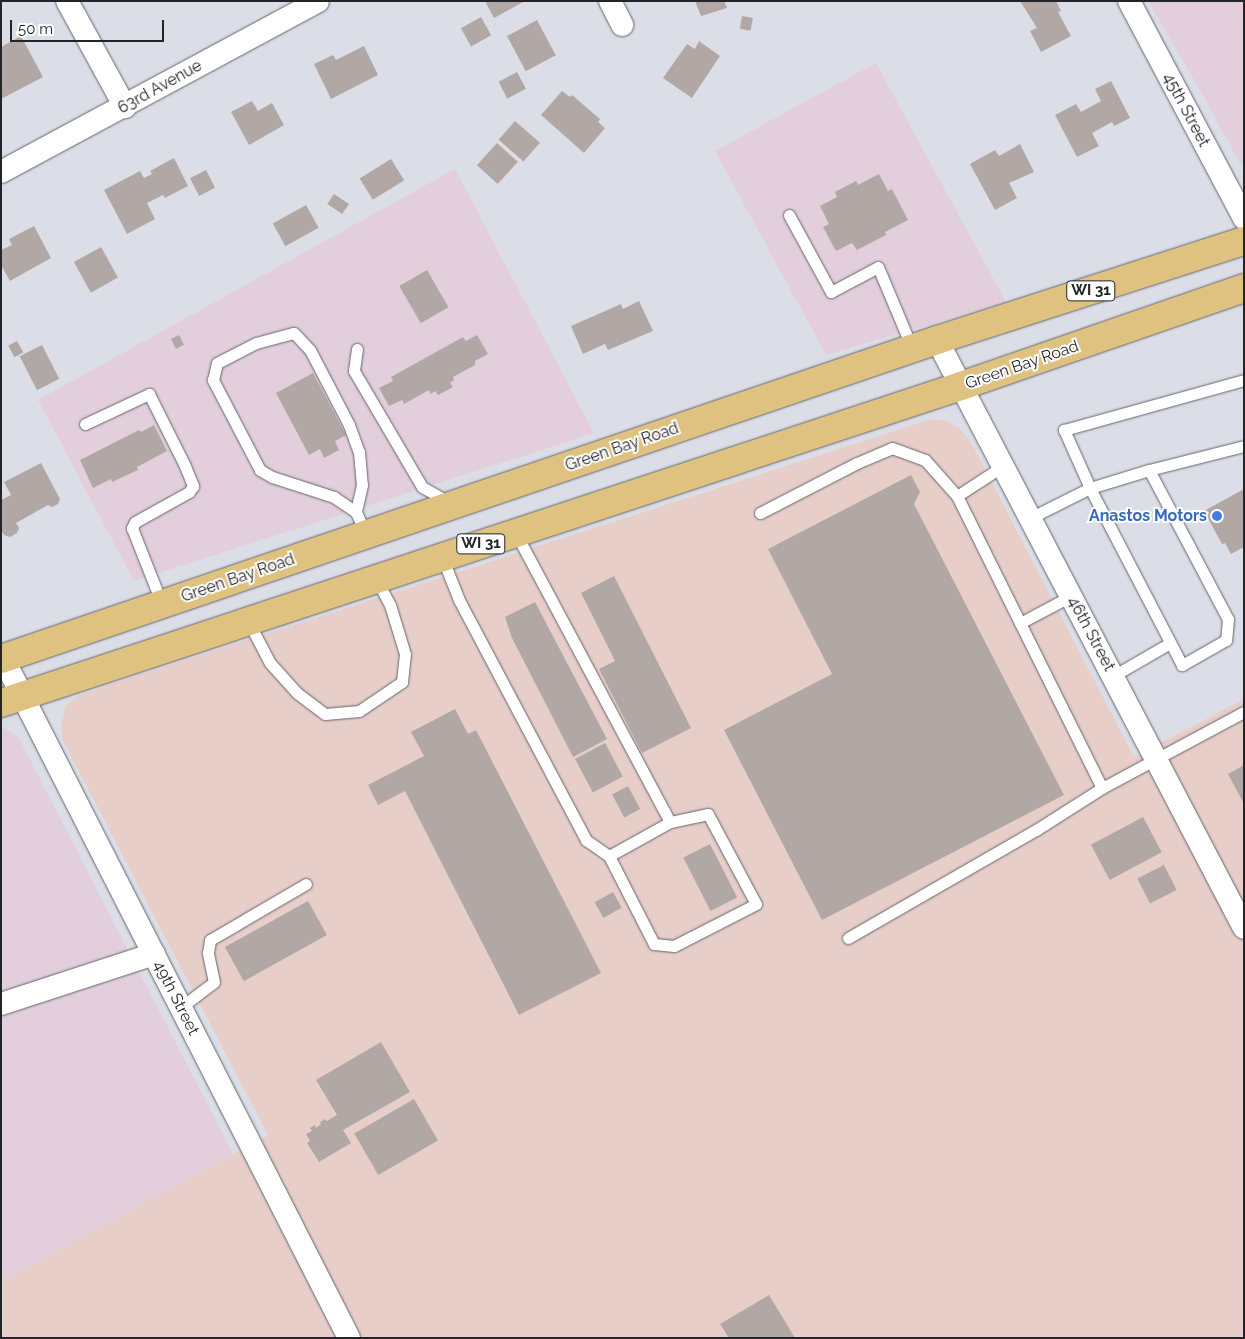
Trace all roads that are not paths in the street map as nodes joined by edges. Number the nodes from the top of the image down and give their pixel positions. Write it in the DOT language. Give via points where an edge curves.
graph roads {
  1 [pos="67,1"];
  2 [pos="318,1"];
  3 [pos="610,1"];
  4 [pos="1129,1"];
  5 [pos="622,25"];
  6 [pos="125,107"];
  7 [pos="1,172"];
  8 [pos="789,215"];
  9 [pos="1244,218"];
  10 [pos="1244,241"];
  11 [pos="1244,288"];
  12 [pos="937,340"];
  13 [pos="912,348"];
  14 [pos="356,349"];
  15 [pos="1244,380"];
  16 [pos="961,386"];
  17 [pos="85,424"];
  18 [pos="1244,446"];
  19 [pos="1003,466"];
  20 [pos="1149,470"];
  21 [pos="1090,488"];
  22 [pos="957,496"];
  23 [pos="453,504"];
  24 [pos="760,513"];
  25 [pos="1030,518"];
  26 [pos="361,523"];
  27 [pos="516,532"];
  28 [pos="442,557"];
  29 [pos="376,579"];
  30 [pos="1071,596"];
  31 [pos="162,604"];
  32 [pos="248,621"];
  33 [pos="1020,623"];
  34 [pos="1170,643"];
  35 [pos="2,656"];
  36 [pos="1113,676"];
  37 [pos="12,699"];
  38 [pos="1244,712"];
  39 [pos="1155,758"];
  40 [pos="1102,788"];
  41 [pos="670,822"];
  42 [pos="609,856"];
  43 [pos="306,884"];
  44 [pos="1244,928"];
  45 [pos="848,938"];
  46 [pos="154,954"];
  47 [pos="1,1004"];
  48 [pos="181,1007"];
  49 [pos="349,1338"];
  1 -- 6 [label="street"];
  2 -- 6 [label="street, 63rd Avenue"];
  3 -- 5 [label="street"];
  4 -- 9 [label="street, 45th Street"];
  6 -- 7 [label="street, 63rd Avenue"];
  8 -- 13 [label="lane" via="831,292 878,268"];
  10 -- 12 [label="main road, Green Bay Road / WI 31"];
  11 -- 16 [label="main road, Green Bay Road / WI 31"];
  12 -- 13 [label="main road, Green Bay Road / WI 31"];
  12 -- 16 [label="street, 46th Street"];
  13 -- 23 [label="main road, Green Bay Road / WI 31"];
  14 -- 23 [label="lane" via="354,371 422,488"];
  15 -- 21 [label="lane" via="1064,430"];
  16 -- 19 [label="street, 46th Street"];
  16 -- 27 [label="main road, Green Bay Road / WI 31"];
  17 -- 31 [label="lane" via="149,394 186,466 193,486 190,492 135,522 132,528"];
  18 -- 20 [label="lane"];
  19 -- 22 [label="lane"];
  19 -- 25 [label="street, 46th Street"];
  20 -- 21 [label="lane"];
  20 -- 34 [label="lane" via="1228,619 1226,640 1182,665"];
  21 -- 25 [label="lane"];
  21 -- 34 [label="lane"];
  22 -- 24 [label="lane" via="925,460 892,448"];
  22 -- 33 [label="lane"];
  23 -- 26 [label="main road, Green Bay Road / WI 31"];
  25 -- 30 [label="street, 46th Street"];
  26 -- 26 [label="lane" via="359,452 349,425 310,350 294,333 256,343 217,363 213,380 260,470 334,497"];
  26 -- 31 [label="main road, Green Bay Road / WI 31"];
  27 -- 28 [label="main road, Green Bay Road / WI 31"];
  27 -- 41 [label="lane"];
  28 -- 29 [label="main road, Green Bay Road / WI 31"];
  28 -- 42 [label="lane" via="459,600 586,840"];
  29 -- 32 [label="main road, Green Bay Road / WI 31"];
  29 -- 32 [label="lane" via="390,605 405,654 402,682 359,711 325,714 297,693 270,662"];
  30 -- 33 [label="lane"];
  30 -- 36 [label="street, 46th Street"];
  31 -- 35 [label="main road, Green Bay Road / WI 31"];
  32 -- 37 [label="main road, Green Bay Road / WI 31"];
  33 -- 40 [label="lane"];
  34 -- 36 [label="lane"];
  35 -- 37 [label="street, 49th Street"];
  36 -- 39 [label="street, 46th Street"];
  37 -- 46 [label="street, 49th Street"];
  38 -- 39 [label="lane"];
  39 -- 40 [label="lane"];
  39 -- 44 [label="street, 46th Street"];
  40 -- 45 [label="lane" via="1036,830"];
  41 -- 42 [label="lane"];
  41 -- 42 [label="lane" via="708,814 756,904 674,946 654,944"];
  43 -- 48 [label="lane" via="210,940 208,953 214,982"];
  46 -- 47 [label="street"];
  46 -- 48 [label="street, 49th Street"];
  48 -- 49 [label="street, 49th Street"];
}
